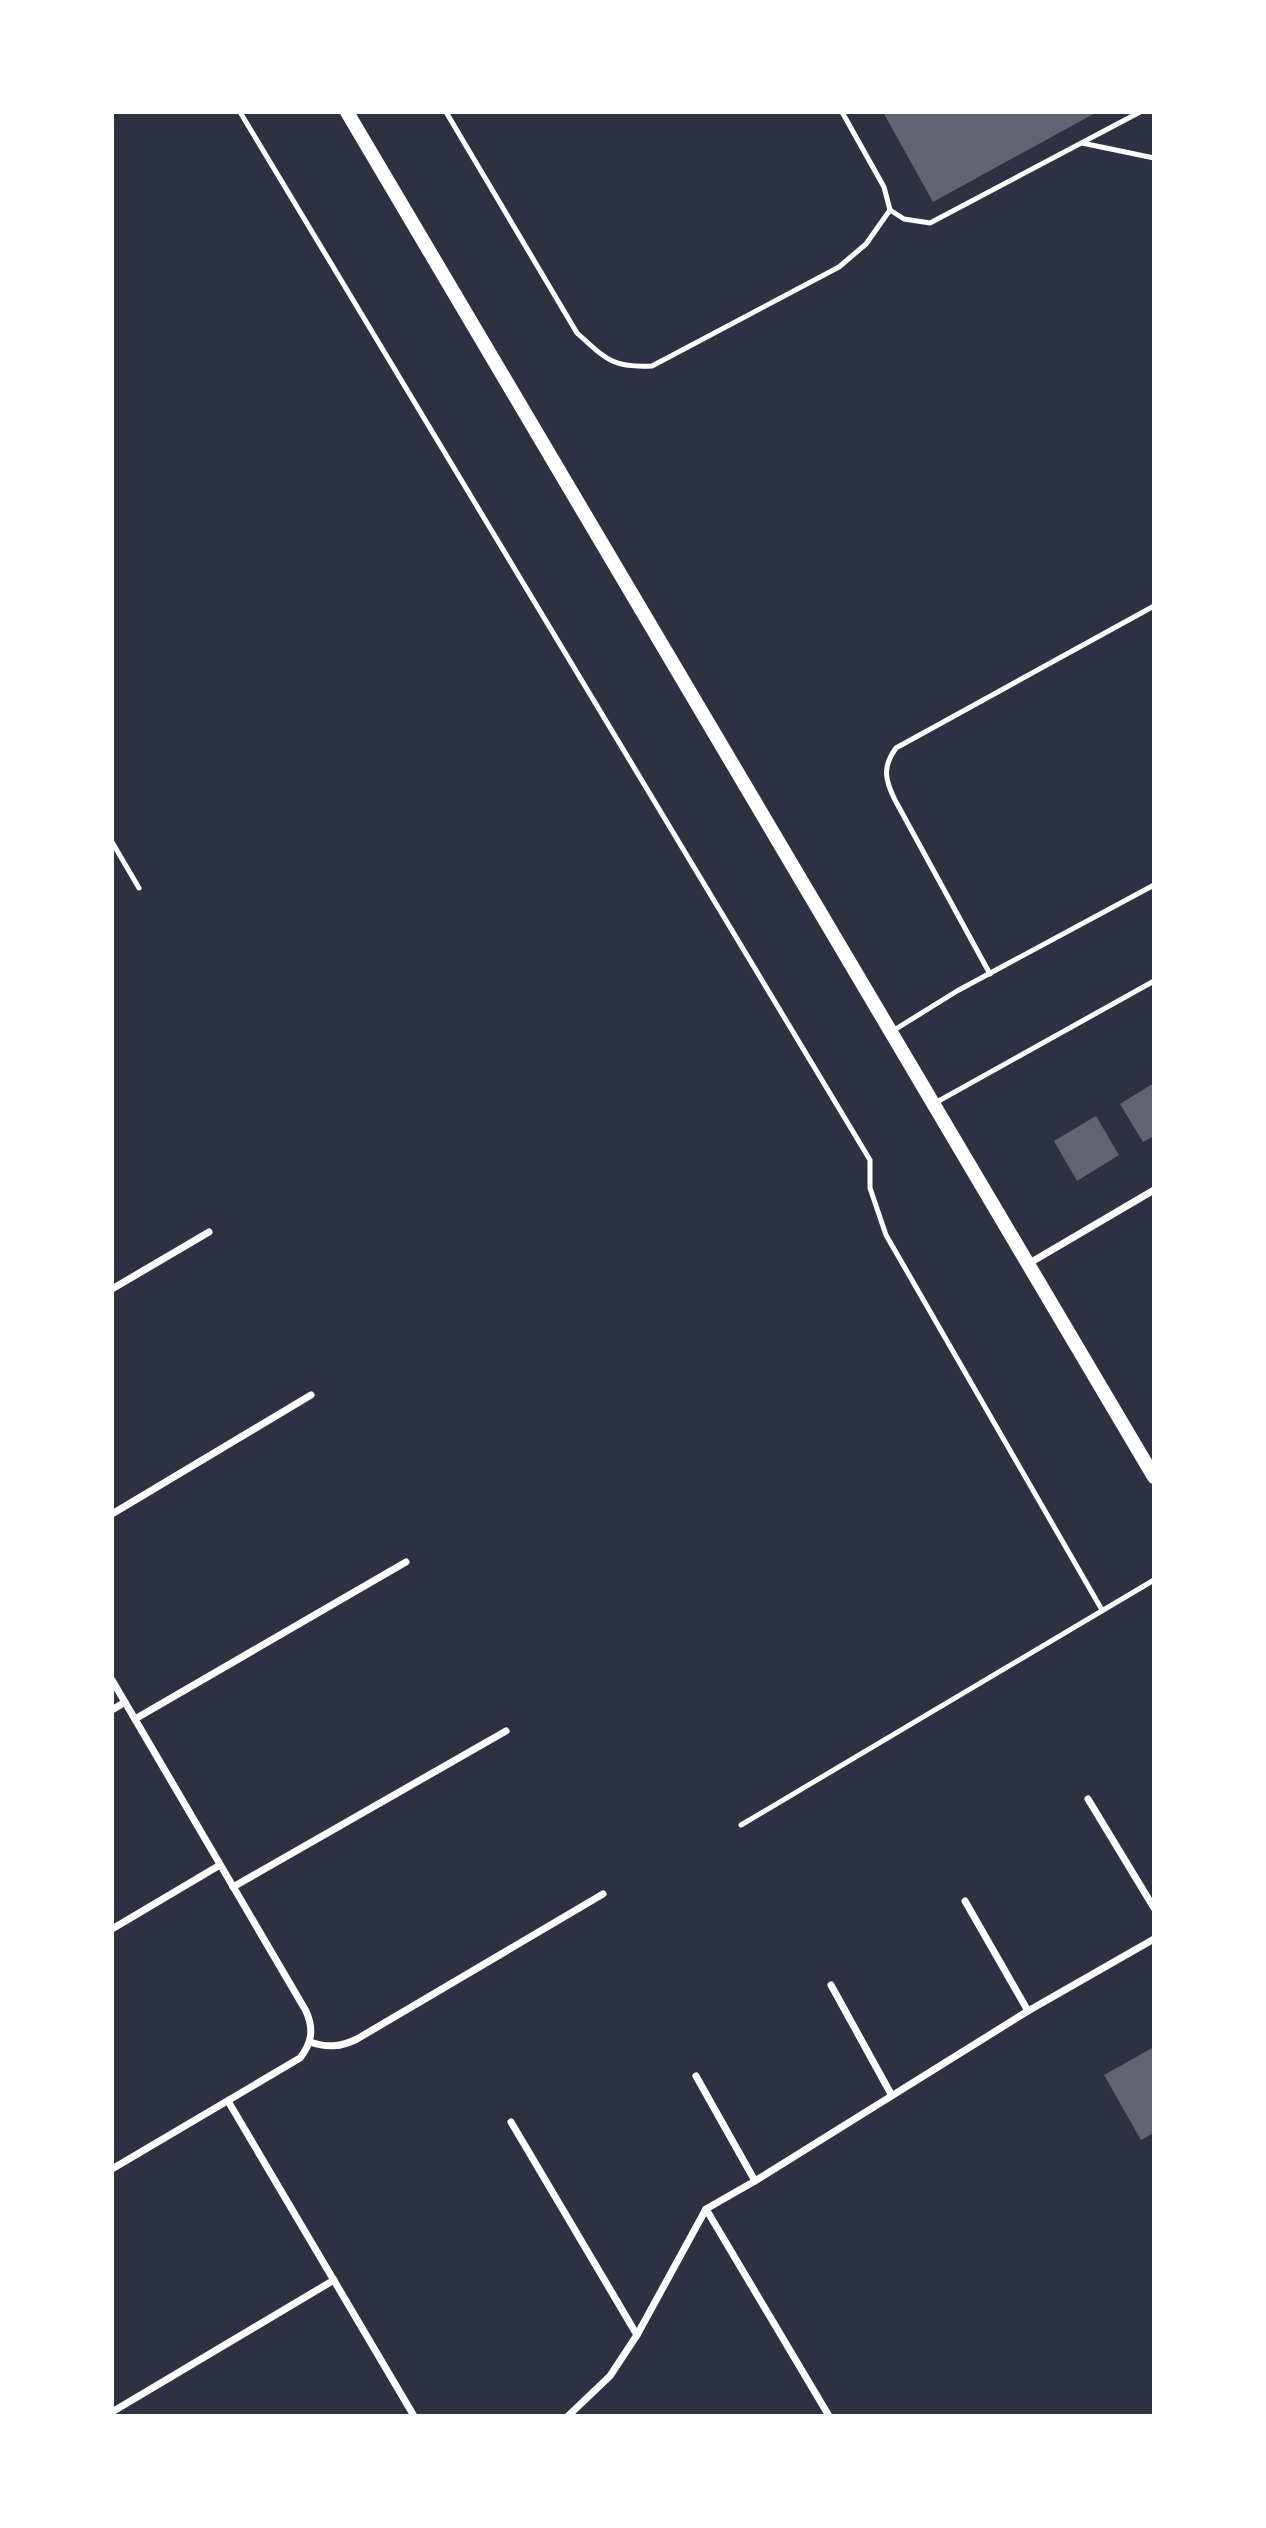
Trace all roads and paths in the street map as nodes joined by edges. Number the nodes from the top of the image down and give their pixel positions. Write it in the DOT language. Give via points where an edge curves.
graph roads {
  1 [pos="240,112"];
  2 [pos="347,112"];
  3 [pos="446,112"];
  4 [pos="842,112"];
  5 [pos="1140,112"];
  6 [pos="1081,143"];
  7 [pos="1154,158"];
  8 [pos="890,210"];
  9 [pos="1154,606"];
  10 [pos="112,842"];
  11 [pos="1154,885"];
  12 [pos="139,888"];
  13 [pos="989,974"];
  14 [pos="1154,981"];
  15 [pos="891,1032"];
  16 [pos="935,1102"];
  17 [pos="1154,1190"];
  18 [pos="209,1232"];
  19 [pos="1028,1264"];
  20 [pos="112,1289"];
  21 [pos="311,1395"];
  22 [pos="1154,1477"];
  23 [pos="112,1514"];
  24 [pos="406,1562"];
  25 [pos="1154,1580"];
  26 [pos="1102,1610"];
  27 [pos="112,1680"];
  28 [pos="125,1702"];
  29 [pos="112,1710"];
  30 [pos="135,1719"];
  31 [pos="506,1731"];
  32 [pos="1088,1799"];
  33 [pos="741,1825"];
  34 [pos="220,1865"];
  35 [pos="233,1886"];
  36 [pos="603,1894"];
  37 [pos="965,1901"];
  38 [pos="1154,1908"];
  39 [pos="112,1929"];
  40 [pos="1154,1939"];
  41 [pos="831,1985"];
  42 [pos="1028,2011"];
  43 [pos="310,2042"];
  44 [pos="696,2076"];
  45 [pos="891,2094"];
  46 [pos="228,2101"];
  47 [pos="511,2122"];
  48 [pos="112,2169"];
  49 [pos="755,2181"];
  50 [pos="706,2209"];
  51 [pos="334,2280"];
  52 [pos="637,2334"];
  53 [pos="112,2412"];
  54 [pos="414,2416"];
  55 [pos="568,2416"];
  56 [pos="829,2416"];
  1 -- 26 [label="lane" via="870,1160 870,1188 886,1235"];
  2 -- 15 [label="main road"];
  3 -- 8 [label="lane" via="577,333 605,359 626,367 652,366 839,267 866,244"];
  4 -- 8 [label="lane" via="884,187"];
  5 -- 6 [label="lane"];
  6 -- 7 [label="lane"];
  6 -- 8 [label="lane" via="930,223 904,219"];
  9 -- 13 [label="lane" via="896,748 887,761 886,780 895,800"];
  10 -- 12 [label="lane"];
  11 -- 13 [label="lane"];
  13 -- 15 [label="lane"];
  14 -- 16 [label="lane"];
  15 -- 16 [label="main road"];
  16 -- 19 [label="main road"];
  17 -- 19 [label="street"];
  18 -- 20 [label="street"];
  19 -- 22 [label="main road"];
  21 -- 23 [label="street"];
  24 -- 30 [label="street"];
  25 -- 26 [label="lane"];
  26 -- 33 [label="lane"];
  27 -- 28 [label="street"];
  28 -- 29 [label="street"];
  28 -- 30 [label="street"];
  30 -- 34 [label="street"];
  31 -- 35 [label="street"];
  32 -- 38 [label="street"];
  34 -- 35 [label="street"];
  34 -- 39 [label="street"];
  35 -- 43 [label="street" via="306,2011"];
  36 -- 43 [label="street" via="357,2039 337,2047"];
  37 -- 42 [label="street"];
  40 -- 42 [label="street"];
  41 -- 45 [label="street"];
  42 -- 45 [label="street"];
  43 -- 46 [label="street" via="300,2058"];
  44 -- 49 [label="street"];
  45 -- 49 [label="street"];
  46 -- 48 [label="street"];
  46 -- 51 [label="street"];
  47 -- 52 [label="street"];
  49 -- 50 [label="street"];
  50 -- 52 [label="street"];
  50 -- 56 [label="street"];
  51 -- 53 [label="street"];
  51 -- 54 [label="street"];
  52 -- 55 [label="street" via="610,2376"];
}
